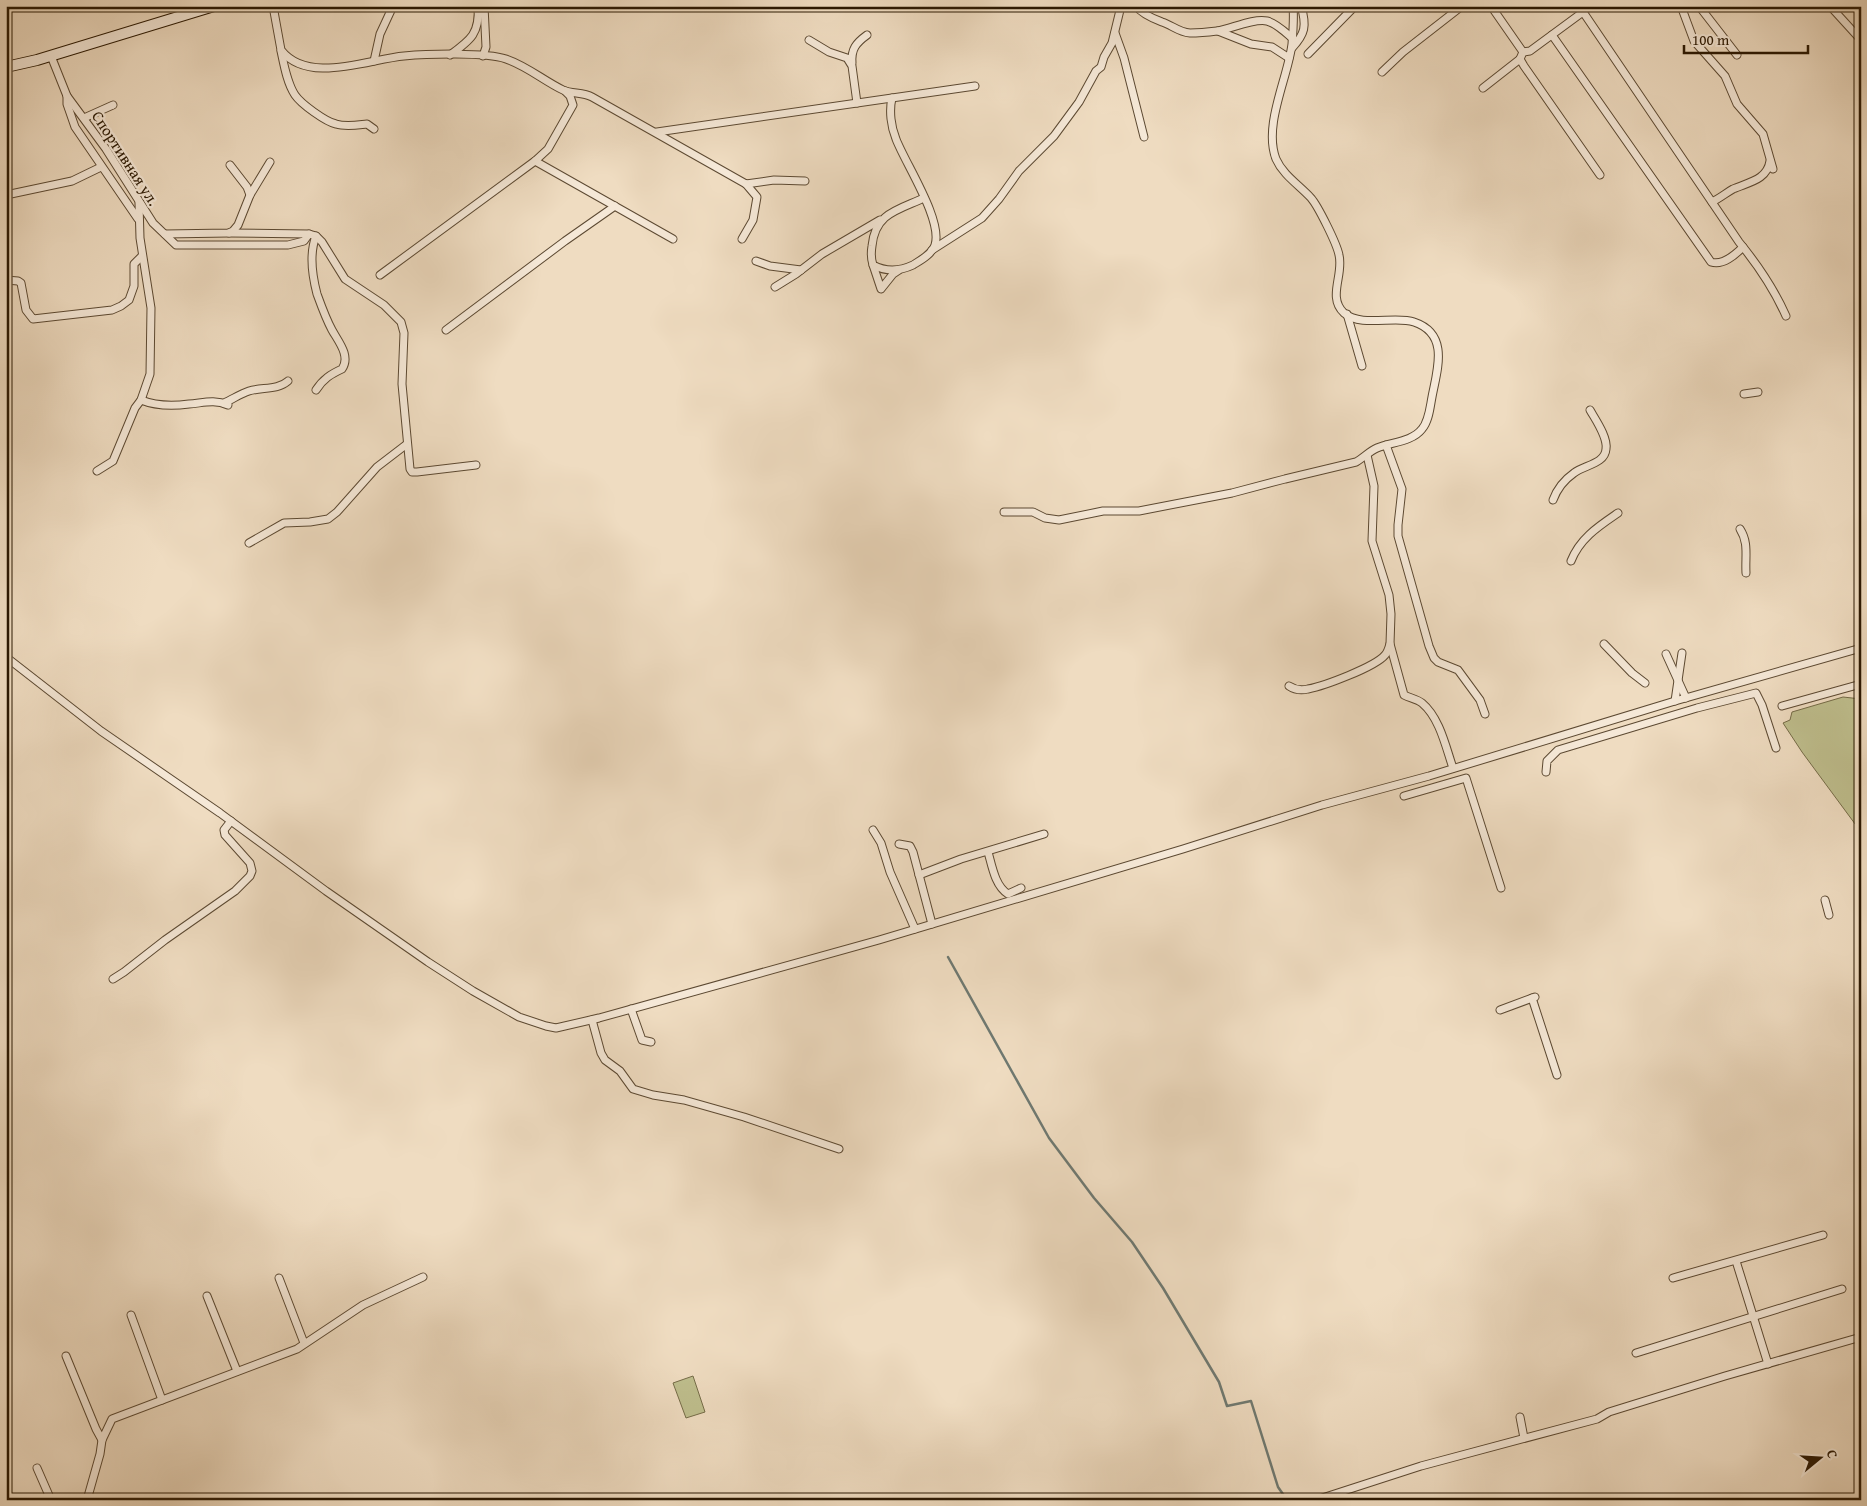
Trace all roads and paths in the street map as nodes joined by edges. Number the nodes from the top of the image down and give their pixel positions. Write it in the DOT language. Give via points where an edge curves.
graph roads {
  1 [pos="214,6"];
  2 [pos="273,6"];
  3 [pos="393,6"];
  4 [pos="478,6"];
  5 [pos="484,6"];
  6 [pos="1121,6"];
  7 [pos="1136,6"];
  8 [pos="1293,6"];
  9 [pos="1301,6"];
  10 [pos="1355,6"];
  11 [pos="1462,6"];
  12 [pos="1491,6"];
  13 [pos="1681,6"];
  14 [pos="1699,6"];
  15 [pos="1830,6"];
  16 [pos="1581,9"];
  17 [pos="1218,31"];
  18 [pos="1115,32"];
  19 [pos="867,35"];
  20 [pos="1552,35"];
  21 [pos="1292,38"];
  22 [pos="809,40"];
  23 [pos="1861,40"];
  24 [pos="855,45"];
  25 [pos="1291,49"];
  26 [pos="281,50"];
  27 [pos="1523,52"];
  28 [pos="1308,54"];
  29 [pos="450,55"];
  30 [pos="1737,55"];
  31 [pos="51,56"];
  32 [pos="483,56"];
  33 [pos="847,58"];
  34 [pos="1289,58"];
  35 [pos="1520,60"];
  36 [pos="374,61"];
  37 [pos="852,66"];
  38 [pos="6,67"];
  39 [pos="1382,72"];
  40 [pos="975,86"];
  41 [pos="1483,88"];
  42 [pos="565,91"];
  43 [pos="67,96"];
  44 [pos="892,98"];
  45 [pos="857,103"];
  46 [pos="113,104"];
  47 [pos="84,118"];
  48 [pos="374,129"];
  49 [pos="657,132"];
  50 [pos="1144,138"];
  51 [pos="1770,160"];
  52 [pos="270,162"];
  53 [pos="535,162"];
  54 [pos="230,165"];
  55 [pos="101,167"];
  56 [pos="1773,169"];
  57 [pos="1600,175"];
  58 [pos="805,181"];
  59 [pos="760,182"];
  60 [pos="746,184"];
  61 [pos="6,195"];
  62 [pos="250,195"];
  63 [pos="757,197"];
  64 [pos="924,198"];
  65 [pos="1712,202"];
  66 [pos="139,203"];
  67 [pos="615,206"];
  68 [pos="882,219"];
  69 [pos="139,221"];
  70 [pos="164,233"];
  71 [pos="228,233"];
  72 [pos="312,235"];
  73 [pos="673,239"];
  74 [pos="742,239"];
  75 [pos="1743,247"];
  76 [pos="932,250"];
  77 [pos="142,256"];
  78 [pos="756,261"];
  79 [pos="873,265"];
  80 [pos="801,270"];
  81 [pos="900,270"];
  82 [pos="380,275"];
  83 [pos="6,280"];
  84 [pos="774,286"];
  85 [pos="1347,314"];
  86 [pos="1786,316"];
  87 [pos="446,330"];
  88 [pos="1362,366"];
  89 [pos="288,381"];
  90 [pos="316,390"];
  91 [pos="1758,392"];
  92 [pos="1744,394"];
  93 [pos="141,400"];
  94 [pos="1590,410"];
  95 [pos="407,444"];
  96 [pos="1386,445"];
  97 [pos="1367,455"];
  98 [pos="476,465"];
  99 [pos="97,471"];
  100 [pos="1553,500"];
  101 [pos="1004,512"];
  102 [pos="1618,513"];
  103 [pos="1740,528"];
  104 [pos="249,543"];
  105 [pos="1571,561"];
  106 [pos="1746,572"];
  107 [pos="1390,644"];
  108 [pos="1604,644"];
  109 [pos="1861,648"];
  110 [pos="1666,654"];
  111 [pos="1682,654"];
  112 [pos="6,657"];
  113 [pos="1679,681"];
  114 [pos="1645,683"];
  115 [pos="1861,684"];
  116 [pos="1289,686"];
  117 [pos="1686,698"];
  118 [pos="1675,702"];
  119 [pos="1782,706"];
  120 [pos="1485,714"];
  121 [pos="1776,748"];
  122 [pos="1453,768"];
  123 [pos="1546,772"];
  124 [pos="1404,796"];
  125 [pos="231,821"];
  126 [pos="873,830"];
  127 [pos="1044,834"];
  128 [pos="898,844"];
  129 [pos="988,852"];
  130 [pos="919,875"];
  131 [pos="1022,888"];
  132 [pos="1501,888"];
  133 [pos="1011,897"];
  134 [pos="1826,900"];
  135 [pos="1829,915"];
  136 [pos="932,924"];
  137 [pos="915,929"];
  138 [pos="112,978"];
  139 [pos="631,1009"];
  140 [pos="1500,1010"];
  141 [pos="592,1020"];
  142 [pos="651,1042"];
  143 [pos="1557,1075"];
  144 [pos="839,1149"];
  145 [pos="1823,1235"];
  146 [pos="1736,1261"];
  147 [pos="423,1277"];
  148 [pos="279,1278"];
  149 [pos="1673,1278"];
  150 [pos="1842,1289"];
  151 [pos="207,1296"];
  152 [pos="131,1314"];
  153 [pos="1754,1316"];
  154 [pos="1861,1337"];
  155 [pos="304,1343"];
  156 [pos="1636,1353"];
  157 [pos="66,1356"];
  158 [pos="1768,1364"];
  159 [pos="237,1371"];
  160 [pos="162,1400"];
  161 [pos="1520,1417"];
  162 [pos="1524,1438"];
  163 [pos="102,1440"];
  164 [pos="37,1468"];
  165 [pos="51,1500"];
  166 [pos="87,1500"];
  167 [pos="1316,1500"];
  1 -- 31 [label="main road"];
  2 -- 26 [label="street"];
  3 -- 36 [label="street" via="380,34"];
  4 -- 29 [label="street" via="476,30"];
  5 -- 32 [label="street" via="486,47"];
  6 -- 18 [label="street"];
  7 -- 17 [label="street" via="1154,20 1177,30 1190,33"];
  8 -- 21 [label="street"];
  9 -- 25 [label="street" via="1304,29"];
  10 -- 28 [label="street"];
  11 -- 39 [label="street"];
  12 -- 27 [label="street"];
  13 -- 51 [label="street" via="1694,40 1725,76 1737,104 1763,134"];
  14 -- 30 [label="street"];
  15 -- 23 [label="street"];
  16 -- 20 [label="street"];
  16 -- 65 [label="street"];
  17 -- 21 [label="street" via="1266,21"];
  17 -- 34 [label="street" via="1272,48"];
  18 -- 50 [label="street"];
  18 -- 76 [label="street" via="1101,67 1054,136 1019,171 982,218"];
  19 -- 24 [label="street"];
  20 -- 27 [label="street" via="1530,51"];
  20 -- 75 [label="street" via="1711,262 1720,263"];
  21 -- 25 [label="street"];
  22 -- 33 [label="street"];
  24 -- 33 [label="street"];
  24 -- 37 [label="street" via="851,55"];
  25 -- 34 [label="street"];
  26 -- 36 [label="street" via="291,59 316,68"];
  26 -- 48 [label="street" via="289,82 301,102 334,124 367,124"];
  27 -- 35 [label="street"];
  29 -- 32 [label="street"];
  29 -- 36 [label="street" via="403,56"];
  31 -- 38 [label="main road"];
  31 -- 43 [label="street, Спортивная ул."];
  32 -- 42 [label="street" via="505,59"];
  33 -- 37 [label="street"];
  34 -- 85 [label="street" via="1273,122 1273,146 1283,170 1320,211 1338,250 1337,303"];
  35 -- 41 [label="street"];
  35 -- 57 [label="street"];
  37 -- 45 [label="street"];
  40 -- 44 [label="street"];
  42 -- 49 [label="street" via="588,95"];
  42 -- 53 [label="street" via="573,105 548,149"];
  43 -- 47 [label="street, Спортивная ул."];
  43 -- 55 [label="street, Спортивная ул." via="75,127"];
  44 -- 45 [label="street"];
  44 -- 64 [label="street" via="895,138"];
  45 -- 49 [label="street"];
  46 -- 47 [label="street"];
  47 -- 66 [label="street, Спортивная ул."];
  49 -- 60 [label="street"];
  51 -- 56 [label="street"];
  51 -- 65 [label="street" via="1769,169 1759,178"];
  52 -- 62 [label="street"];
  53 -- 67 [label="street"];
  53 -- 82 [label="street"];
  54 -- 62 [label="street"];
  55 -- 61 [label="street" via="72,181"];
  55 -- 69 [label="street, Спортивная ул."];
  58 -- 59 [label="street"];
  59 -- 60 [label="street"];
  59 -- 63 [label="street"];
  60 -- 63 [label="street"];
  62 -- 71 [label="street" via="238,225"];
  63 -- 74 [label="street" via="753,220"];
  64 -- 68 [label="street"];
  64 -- 76 [label="street" via="936,230"];
  65 -- 75 [label="street"];
  66 -- 69 [label="street"];
  66 -- 70 [label="street, Спортивная ул."];
  67 -- 73 [label="street"];
  67 -- 87 [label="street"];
  68 -- 79 [label="street" via="873,239"];
  68 -- 80 [label="street"];
  69 -- 77 [label="street"];
  70 -- 71 [label="street"];
  70 -- 72 [label="street, Спортивная ул." via="176,245 288,245"];
  71 -- 72 [label="street"];
  72 -- 90 [label="street" via="314,282 345,360 342,369 330,374"];
  72 -- 95 [label="street" via="322,242 344,279 384,305 400,322 404,334 402,384"];
  75 -- 86 [label="street"];
  76 -- 81 [label="street"];
  77 -- 83 [label="street" via="134,264 134,286 129,300 112,310 33,320 26,310 21,283"];
  77 -- 93 [label="street" via="149,288 151,348 150,374"];
  78 -- 80 [label="street"];
  79 -- 81 [label="street"];
  79 -- 81 [label="street" via="881,289"];
  80 -- 84 [label="street"];
  85 -- 88 [label="street"];
  85 -- 96 [label="street" via="1370,321 1414,321 1425,327 1437,342 1437,378 1423,429 1411,438"];
  89 -- 93 [label="street" via="282,386 239,394 226,404 205,401 158,404"];
  91 -- 92 [label="street"];
  93 -- 99 [label="street" via="113,461"];
  94 -- 100 [label="street" via="1600,426 1607,448 1604,457 1573,473 1556,491"];
  95 -- 98 [label="street" via="412,472"];
  95 -- 104 [label="street" via="377,467 328,519 284,523"];
  96 -- 97 [label="street"];
  96 -- 120 [label="street" via="1402,489 1398,536 1429,646 1438,662 1458,670 1480,700"];
  97 -- 101 [label="street" via="1356,462 1232,493 1139,511 1103,511 1059,520 1033,512"];
  97 -- 107 [label="street" via="1374,486 1372,541 1388,595"];
  102 -- 105 [label="street" via="1581,542"];
  103 -- 106 [label="street" via="1747,546"];
  107 -- 116 [label="street" via="1386,654 1373,664 1351,674 1307,690"];
  107 -- 122 [label="street" via="1404,695 1424,704 1440,731"];
  108 -- 114 [label="street"];
  109 -- 117 [label="street"];
  110 -- 113 [label="street"];
  111 -- 113 [label="street"];
  112 -- 125 [label="street" via="102,731"];
  113 -- 117 [label="street"];
  113 -- 118 [label="street"];
  115 -- 119 [label="street"];
  117 -- 118 [label="street"];
  118 -- 122 [label="street"];
  121 -- 123 [label="street" via="1756,693 1558,750 1547,761"];
  122 -- 133 [label="street"];
  124 -- 132 [label="street" via="1466,778"];
  125 -- 138 [label="street" via="224,830 225,835 250,863 250,876 235,891"];
  125 -- 141 [label="street" via="428,962 519,1017 556,1028"];
  126 -- 137 [label="street"];
  127 -- 129 [label="street"];
  128 -- 130 [label="street" via="910,846"];
  129 -- 130 [label="street"];
  129 -- 133 [label="street" via="996,879 1003,892"];
  130 -- 136 [label="street"];
  131 -- 133 [label="street"];
  133 -- 136 [label="street"];
  134 -- 135 [label="street"];
  136 -- 137 [label="street"];
  137 -- 139 [label="street"];
  139 -- 141 [label="street"];
  139 -- 142 [label="street" via="642,1040"];
  140 -- 143 [label="street" via="1534,997"];
  141 -- 144 [label="street" via="605,1060 620,1071 633,1089 744,1117"];
  145 -- 146 [label="street"];
  146 -- 149 [label="street"];
  146 -- 153 [label="street"];
  147 -- 155 [label="street" via="363,1305"];
  148 -- 155 [label="street"];
  150 -- 153 [label="street"];
  151 -- 159 [label="street"];
  152 -- 160 [label="street"];
  153 -- 156 [label="street"];
  153 -- 158 [label="street"];
  154 -- 158 [label="street"];
  155 -- 159 [label="street" via="297,1349"];
  157 -- 163 [label="street"];
  158 -- 162 [label="street" via="1609,1412 1597,1419"];
  159 -- 160 [label="street"];
  160 -- 163 [label="street" via="112,1419"];
  161 -- 162 [label="street"];
  162 -- 167 [label="street" via="1421,1466"];
  163 -- 166 [label="street"];
  164 -- 165 [label="street"];
}
